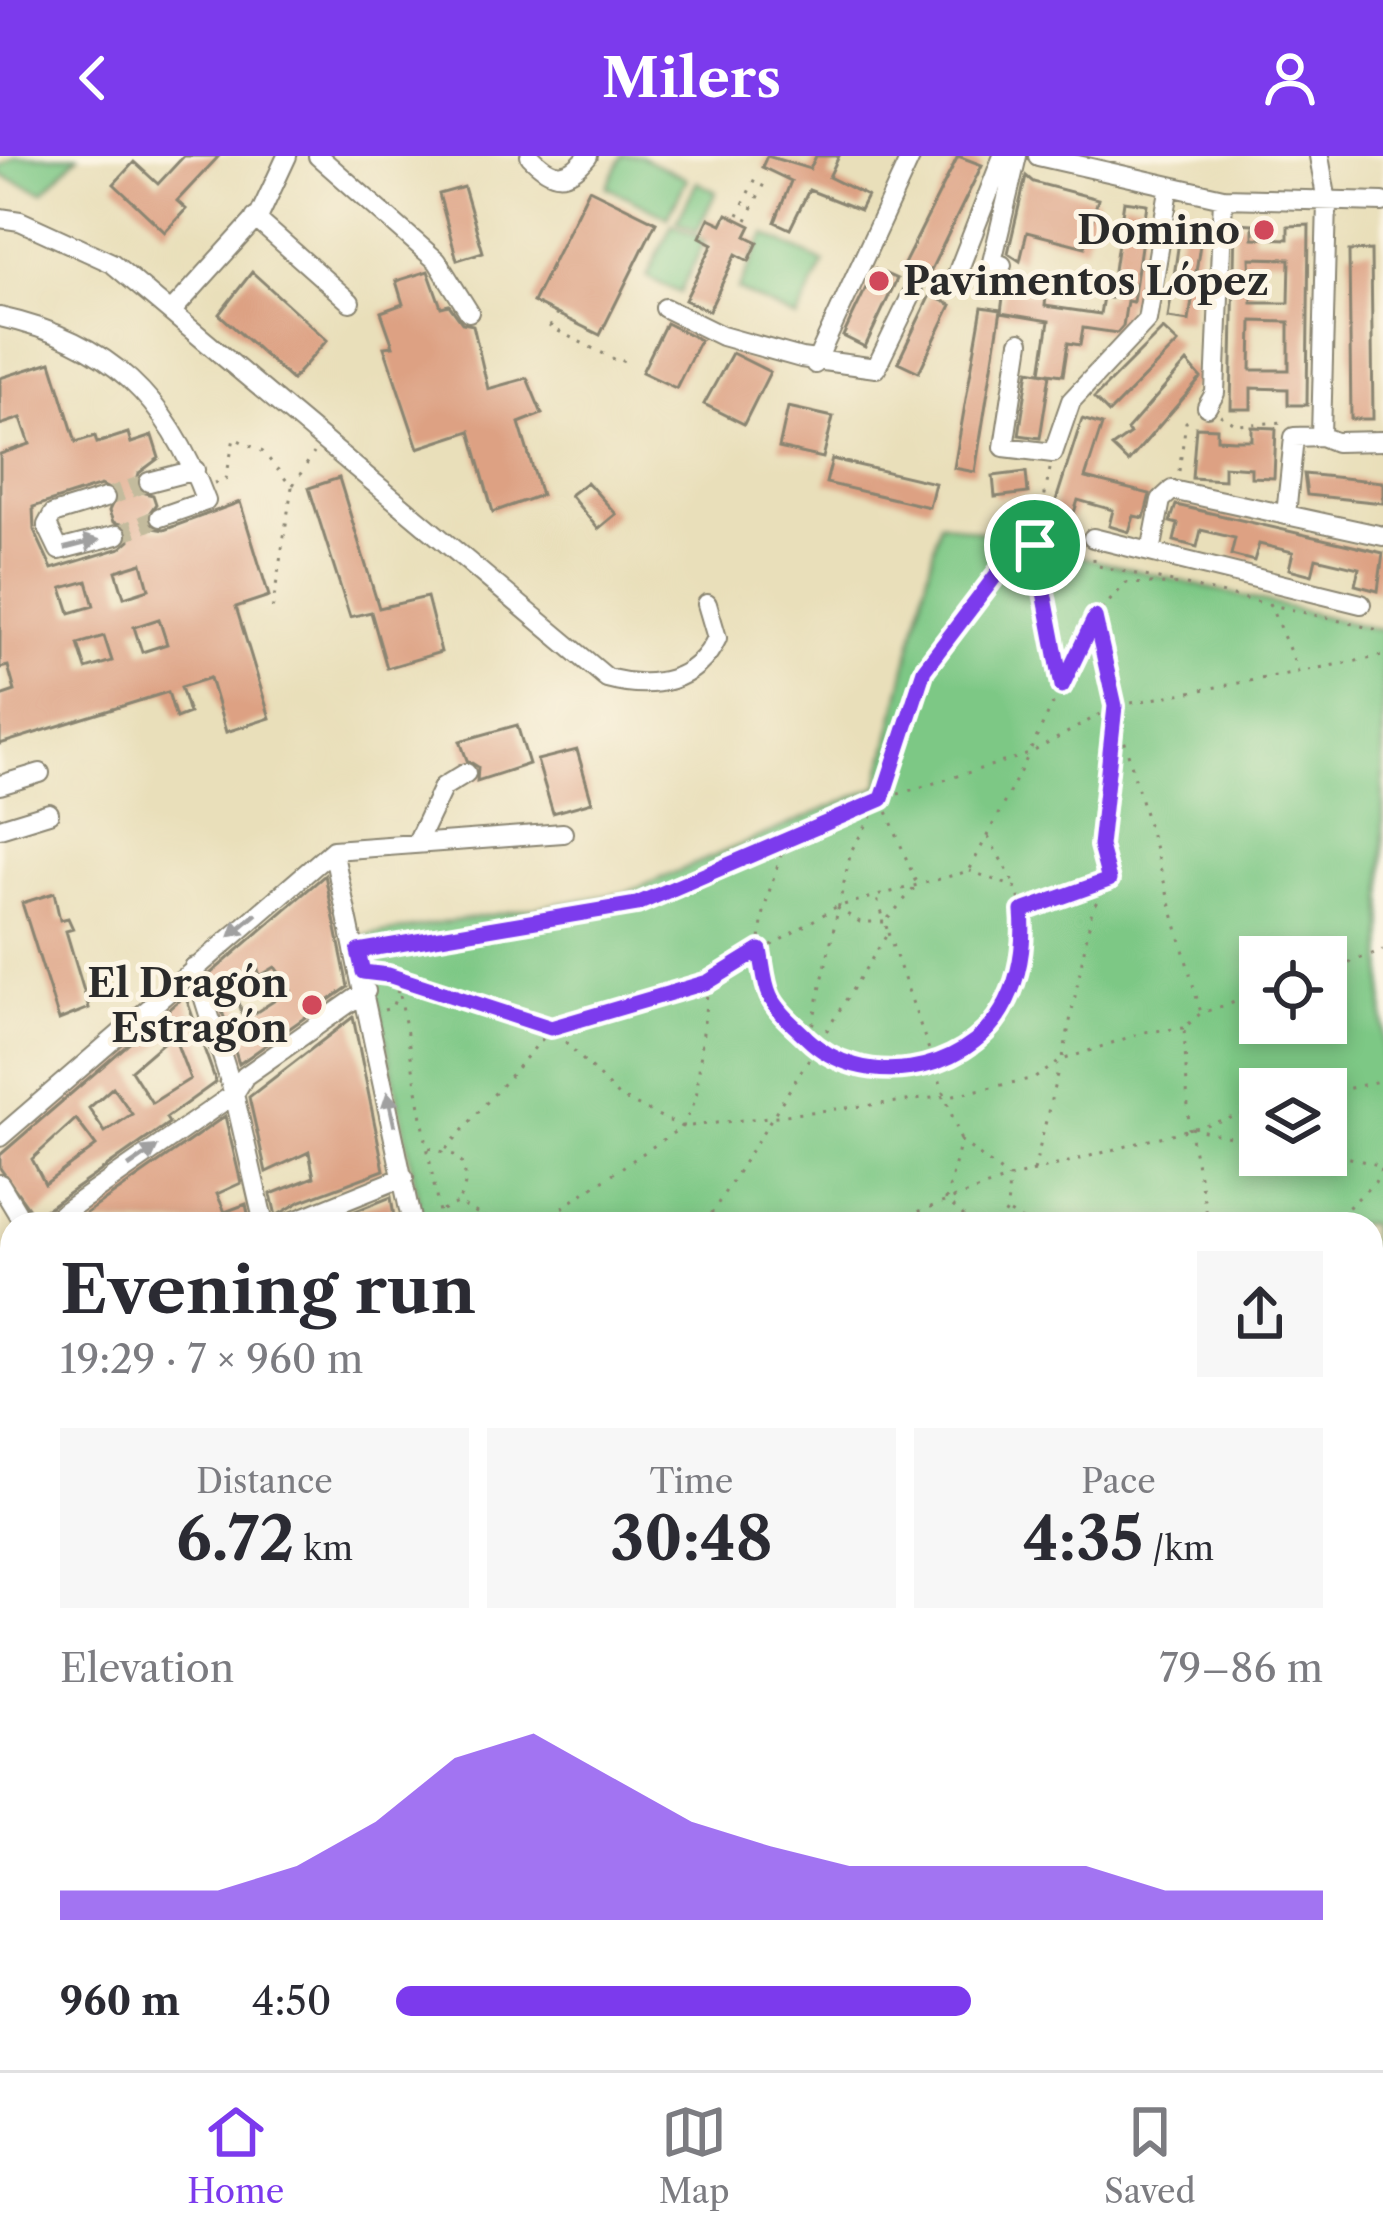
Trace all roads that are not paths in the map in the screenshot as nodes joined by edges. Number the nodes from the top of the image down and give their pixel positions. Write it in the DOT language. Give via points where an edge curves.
graph roads {
  1 [pos="287,156"];
  2 [pos="319,156"];
  3 [pos="530,156"];
  4 [pos="588,156"];
  5 [pos="911,156"];
  6 [pos="1003,156"];
  7 [pos="1017,156"];
  8 [pos="1038,156"];
  9 [pos="1319,156"];
  10 [pos="1169,190"];
  11 [pos="1223,198"];
  12 [pos="1327,202"];
  13 [pos="1383,202"];
  14 [pos="0,218"];
  15 [pos="255,218"];
  16 [pos="1003,265"];
  17 [pos="952,286"];
  18 [pos="913,292"];
  19 [pos="350,302"];
  20 [pos="665,308"];
  21 [pos="172,311"];
  22 [pos="470,312"];
  23 [pos="0,317"];
  24 [pos="1020,342"];
  25 [pos="815,363"];
  26 [pos="1207,407"];
  27 [pos="1383,424"];
  28 [pos="1328,439"];
  29 [pos="1383,441"];
  30 [pos="149,482"];
  31 [pos="201,486"];
  32 [pos="105,498"];
  33 [pos="1286,514"];
  34 [pos="160,517"];
  35 [pos="117,535"];
  36 [pos="1383,536"];
  37 [pos="1094,538"];
  38 [pos="1151,552"];
  39 [pos="707,604"];
  40 [pos="1361,604"];
  41 [pos="40,773"];
  42 [pos="466,773"];
  43 [pos="0,785"];
  44 [pos="49,813"];
  45 [pos="0,828"];
  46 [pos="563,833"];
  47 [pos="417,842"];
  48 [pos="333,850"];
  49 [pos="194,967"];
  50 [pos="364,981"];
  51 [pos="233,1094"];
  52 [pos="0,1137"];
  53 [pos="404,1177"];
  54 [pos="0,1184"];
  55 [pos="18,1212"];
  56 [pos="64,1212"];
  57 [pos="261,1212"];
  58 [pos="317,1212"];
  59 [pos="410,1212"];
  1 -- 15 [label="street"];
  2 -- 22 [label="street" via="437,261"];
  3 -- 4 [label="street" via="560,177"];
  5 -- 25 [label="street"];
  6 -- 17 [label="street"];
  7 -- 16 [label="street" via="992,262"];
  8 -- 10 [label="street"];
  9 -- 12 [label="street"];
  10 -- 11 [label="street"];
  10 -- 24 [label="street" via="1147,320 1071,401 1053,453 1004,447"];
  11 -- 12 [label="street"];
  11 -- 26 [label="street" via="1215,393"];
  12 -- 13 [label="street"];
  12 -- 28 [label="street"];
  14 -- 21 [label="street" via="85,248"];
  15 -- 19 [label="street"];
  15 -- 21 [label="street"];
  18 -- 25 [label="street" via="876,368"];
  20 -- 25 [label="street" via="722,336"];
  21 -- 39 [label="street" via="607,677 654,684 697,668 716,638"];
  23 -- 31 [label="street" via="116,367 148,392 176,428"];
  27 -- 29 [label="street"];
  28 -- 29 [label="street"];
  28 -- 33 [label="street" via="1294,437"];
  30 -- 31 [label="street"];
  31 -- 34 [label="street"];
  32 -- 35 [label="street, one-way" via="53,514 46,525 59,550"];
  33 -- 36 [label="street"];
  33 -- 38 [label="street" via="1172,490 1161,500"];
  37 -- 38 [label="street"];
  38 -- 40 [label="street"];
  41 -- 43 [label="street"];
  42 -- 47 [label="street" via="442,787"];
  44 -- 45 [label="street"];
  46 -- 47 [label="street"];
  47 -- 48 [label="street"];
  48 -- 49 [label="street, one-way"];
  48 -- 50 [label="street"];
  49 -- 51 [label="street"];
  49 -- 52 [label="street"];
  50 -- 51 [label="street"];
  53 -- 50 [label="street, one-way"];
  56 -- 51 [label="street, one-way"];
  51 -- 57 [label="street"];
  53 -- 58 [label="street"];
  53 -- 59 [label="street"];
  54 -- 55 [label="street"];
}
